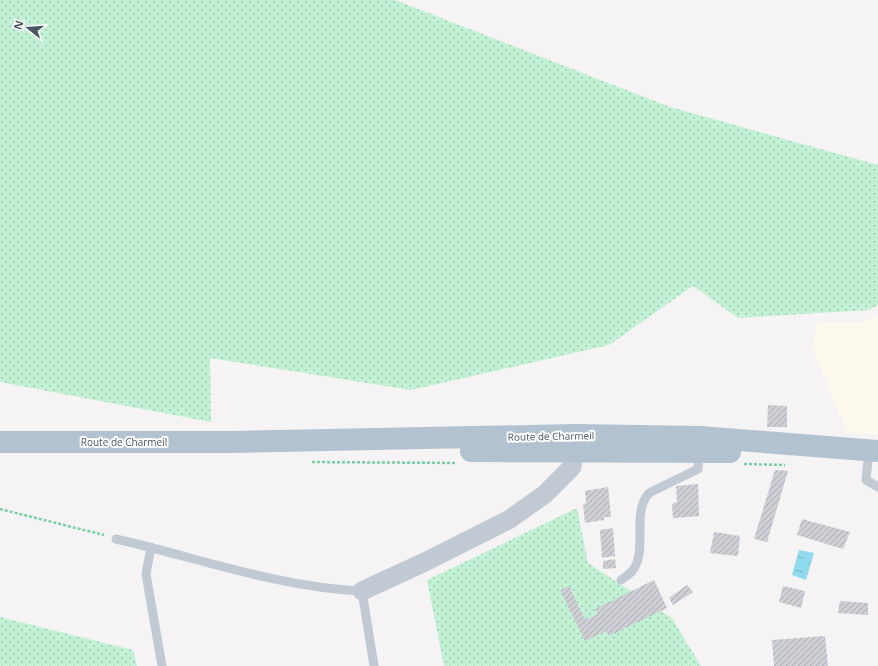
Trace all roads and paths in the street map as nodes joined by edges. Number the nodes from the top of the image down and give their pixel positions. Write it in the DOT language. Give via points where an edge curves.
graph roads {
  1 [pos="8,443"];
  2 [pos="575,443"];
  3 [pos="699,444"];
  4 [pos="873,450"];
  5 [pos="878,487"];
  6 [pos="0,509"];
  7 [pos="116,539"];
  8 [pos="151,547"];
  9 [pos="621,580"];
  10 [pos="362,591"];
  11 [pos="162,666"];
  12 [pos="374,666"];
  1 -- 2 [label="main road, Route de Charmeil" via="232,442 360,450"];
  2 -- 3 [label="main road, Route de Charmeil"];
  2 -- 10 [label="street" via="572,467 545,494 510,519"];
  3 -- 4 [label="main road, Route de Charmeil"];
  3 -- 9 [label="lane" via="698,469 649,493 646,497 640,519 637,562 633,571"];
  4 -- 5 [label="lane" via="866,480"];
  6 -- 7 [label="path"];
  7 -- 8 [label="lane"];
  8 -- 10 [label="lane" via="270,577 342,590"];
  8 -- 11 [label="lane" via="146,574"];
  10 -- 12 [label="lane"];
}
